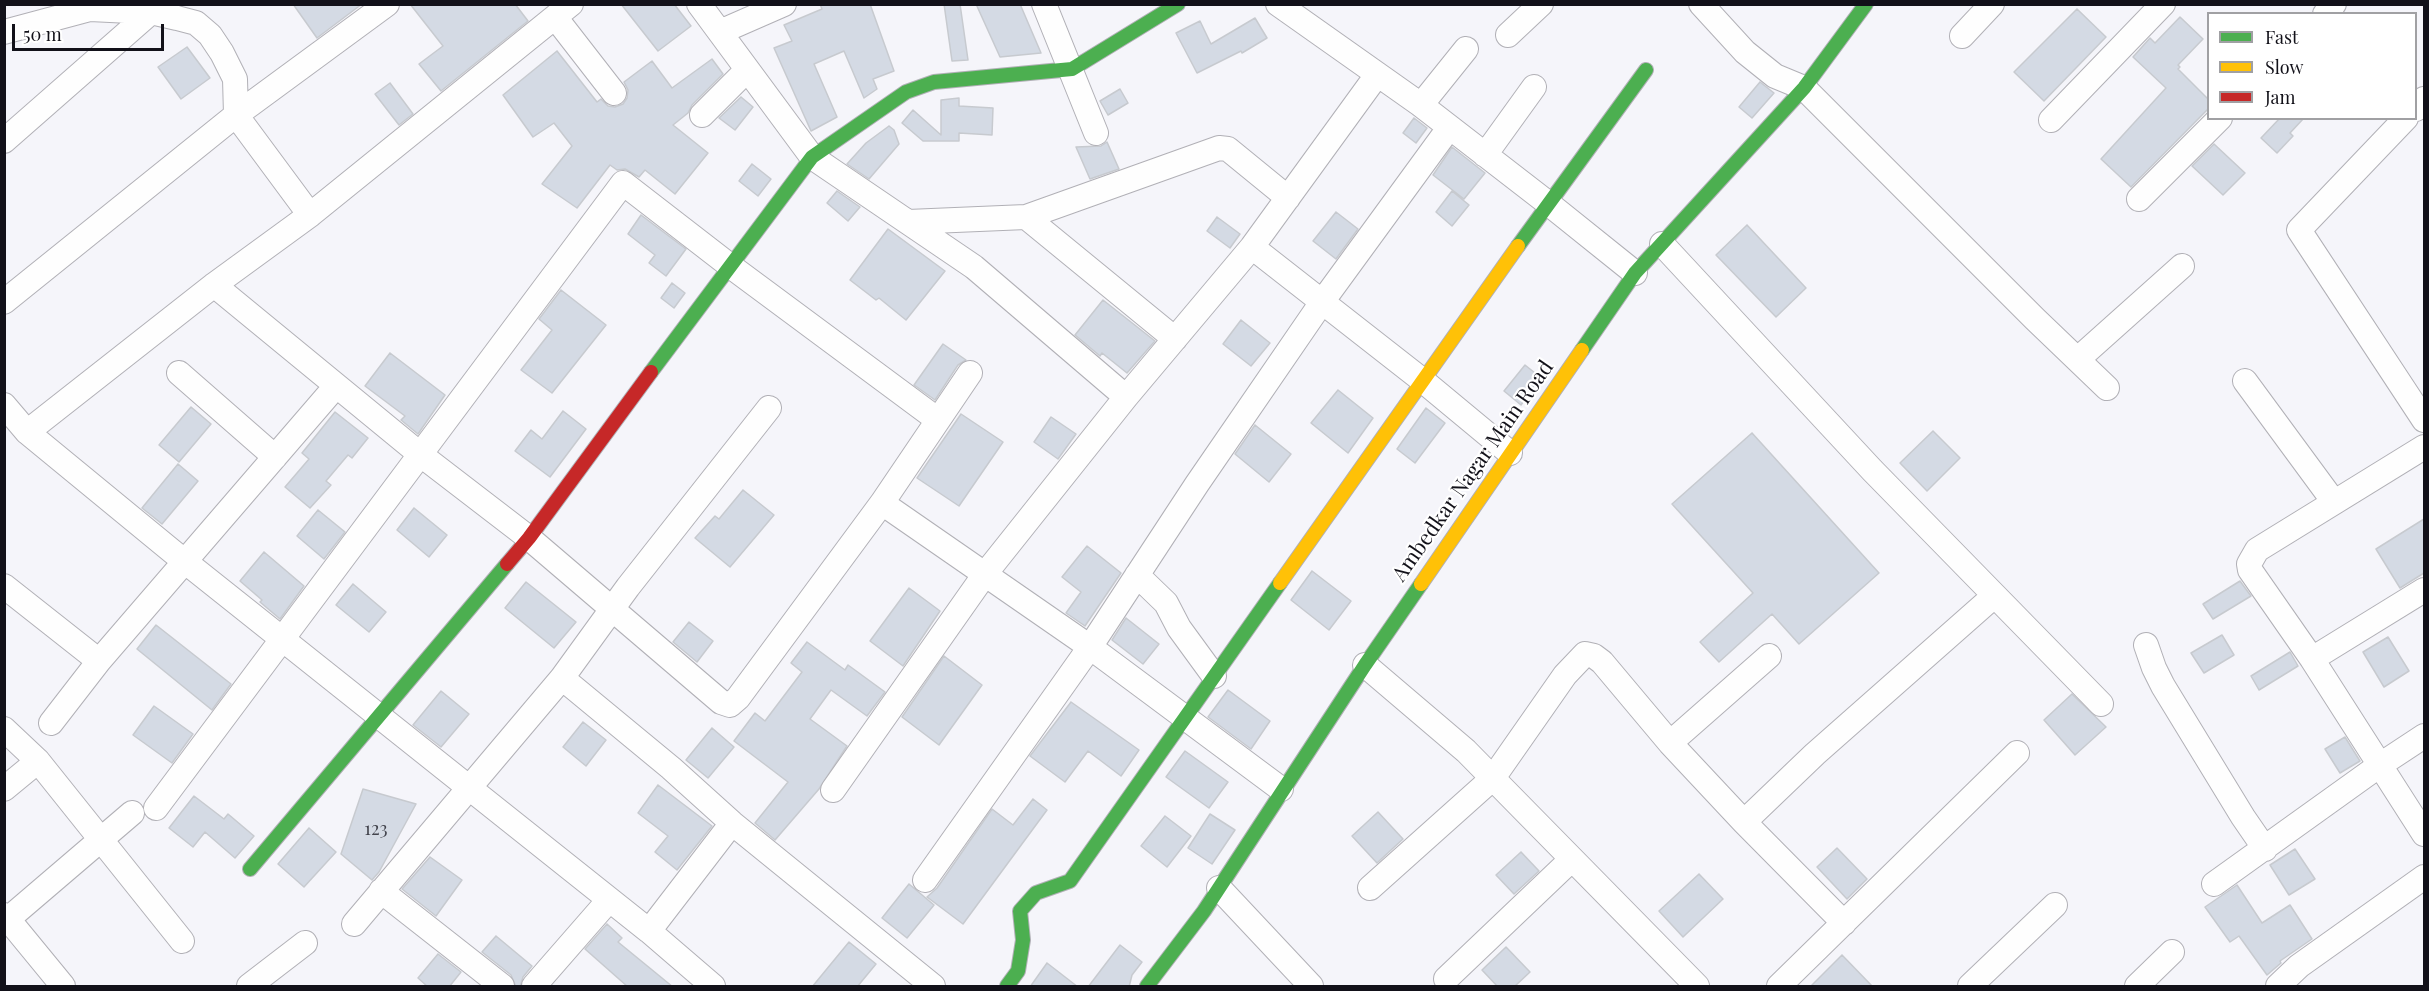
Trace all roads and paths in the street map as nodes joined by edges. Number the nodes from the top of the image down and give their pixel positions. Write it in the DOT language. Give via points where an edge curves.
graph roads {
  1 [pos="387,4"];
  2 [pos="699,4"];
  3 [pos="784,4"];
  4 [pos="1044,4"];
  5 [pos="1178,4"];
  6 [pos="1278,4"];
  7 [pos="1541,4"];
  8 [pos="1701,4"];
  9 [pos="1866,4"];
  10 [pos="1992,4"];
  11 [pos="2163,4"];
  12 [pos="563,11"];
  13 [pos="151,12"];
  14 [pos="361,12"];
  15 [pos="4,32"];
  16 [pos="720,32"];
  17 [pos="1508,35"];
  18 [pos="1962,36"];
  19 [pos="1466,49"];
  20 [pos="1072,69"];
  21 [pos="747,70"];
  22 [pos="1646,70"];
  23 [pos="1377,75"];
  24 [pos="1534,87"];
  25 [pos="1804,88"];
  26 [pos="614,93"];
  27 [pos="1421,105"];
  28 [pos="236,115"];
  29 [pos="702,115"];
  30 [pos="2051,120"];
  31 [pos="2218,120"];
  32 [pos="2404,120"];
  33 [pos="1449,128"];
  34 [pos="1096,133"];
  35 [pos="4,141"];
  36 [pos="1485,155"];
  37 [pos="812,157"];
  38 [pos="1288,198"];
  39 [pos="2139,199"];
  40 [pos="1549,204"];
  41 [pos="310,215"];
  42 [pos="1026,217"];
  43 [pos="908,222"];
  44 [pos="1662,244"];
  45 [pos="1252,247"];
  46 [pos="729,265"];
  47 [pos="2182,266"];
  48 [pos="1635,273"];
  49 [pos="214,285"];
  50 [pos="4,302"];
  51 [pos="1322,302"];
  52 [pos="1175,339"];
  53 [pos="2078,359"];
  54 [pos="179,373"];
  55 [pos="970,373"];
  56 [pos="1422,380"];
  57 [pos="2245,381"];
  58 [pos="336,386"];
  59 [pos="2108,388"];
  60 [pos="1126,396"];
  61 [pos="4,405"];
  62 [pos="769,408"];
  63 [pos="938,420"];
  64 [pos="2424,420"];
  65 [pos="27,432"];
  66 [pos="2424,447"];
  67 [pos="1510,453"];
  68 [pos="421,455"];
  69 [pos="274,457"];
  70 [pos="2334,502"];
  71 [pos="882,503"];
  72 [pos="529,538"];
  73 [pos="184,561"];
  74 [pos="985,574"];
  75 [pos="1137,575"];
  76 [pos="4,586"];
  77 [pos="2424,590"];
  78 [pos="1994,597"];
  79 [pos="613,608"];
  80 [pos="284,639"];
  81 [pos="2146,645"];
  82 [pos="1090,648"];
  83 [pos="1769,656"];
  84 [pos="2312,658"];
  85 [pos="99,661"];
  86 [pos="1365,665"];
  87 [pos="1214,676"];
  88 [pos="562,678"];
  89 [pos="2102,704"];
  90 [pos="379,716"];
  91 [pos="1185,718"];
  92 [pos="51,723"];
  93 [pos="4,729"];
  94 [pos="2424,736"];
  95 [pos="1670,742"];
  96 [pos="2017,753"];
  97 [pos="38,761"];
  98 [pos="2380,765"];
  99 [pos="1493,778"];
  100 [pos="468,788"];
  101 [pos="4,789"];
  102 [pos="1281,789"];
  103 [pos="833,790"];
  104 [pos="156,808"];
  105 [pos="132,813"];
  106 [pos="1744,822"];
  107 [pos="732,823"];
  108 [pos="2424,834"];
  109 [pos="100,840"];
  110 [pos="2265,849"];
  111 [pos="1572,859"];
  112 [pos="250,869"];
  113 [pos="2424,877"];
  114 [pos="925,880"];
  115 [pos="2214,884"];
  116 [pos="1219,888"];
  117 [pos="1370,888"];
  118 [pos="381,891"];
  119 [pos="609,900"];
  120 [pos="2055,905"];
  121 [pos="6,917"];
  122 [pos="1844,923"];
  123 [pos="354,924"];
  124 [pos="649,931"];
  125 [pos="182,941"];
  126 [pos="306,943"];
  127 [pos="2172,952"];
  128 [pos="1446,979"];
  129 [pos="63,987"];
  130 [pos="249,987"];
  131 [pos="502,987"];
  132 [pos="534,987"];
  133 [pos="714,987"];
  134 [pos="933,987"];
  135 [pos="1007,987"];
  136 [pos="1147,987"];
  137 [pos="1311,987"];
  138 [pos="1697,987"];
  139 [pos="1779,987"];
  140 [pos="1970,987"];
  141 [pos="2137,987"];
  142 [pos="2278,987"];
  1 -- 14 [label="street"];
  2 -- 16 [label="street"];
  3 -- 16 [label="street"];
  4 -- 20 [label="street"];
  5 -- 20 [label="street"];
  6 -- 23 [label="street"];
  7 -- 17 [label="street"];
  8 -- 25 [label="street" via="1745,52 1775,76"];
  9 -- 25 [label="street, Ambedkar Nagar Main Road"];
  10 -- 18 [label="street"];
  11 -- 30 [label="street"];
  12 -- 26 [label="street"];
  12 -- 41 [label="street"];
  13 -- 15 [label="street" via="90,9"];
  13 -- 28 [label="street" via="196,23 210,35 235,79"];
  13 -- 35 [label="street"];
  14 -- 28 [label="street"];
  16 -- 21 [label="street"];
  19 -- 27 [label="street"];
  20 -- 34 [label="street"];
  20 -- 37 [label="street" via="934,82 906,92"];
  21 -- 29 [label="street"];
  21 -- 37 [label="street"];
  22 -- 40 [label="street"];
  23 -- 27 [label="street"];
  23 -- 38 [label="street"];
  24 -- 36 [label="street"];
  25 -- 44 [label="street, Ambedkar Nagar Main Road"];
  25 -- 53 [label="street"];
  27 -- 33 [label="street"];
  28 -- 41 [label="street"];
  28 -- 50 [label="street"];
  31 -- 39 [label="street"];
  32 -- 64 [label="street" via="2299,230"];
  33 -- 36 [label="street"];
  33 -- 51 [label="street"];
  36 -- 40 [label="street"];
  37 -- 43 [label="street"];
  37 -- 46 [label="street"];
  38 -- 42 [label="street" via="1228,149 1219,148"];
  38 -- 45 [label="street"];
  40 -- 48 [label="street"];
  40 -- 56 [label="street"];
  41 -- 49 [label="street"];
  42 -- 43 [label="street"];
  42 -- 52 [label="street"];
  43 -- 60 [label="street" via="974,267"];
  44 -- 48 [label="street, Ambedkar Nagar Main Road"];
  44 -- 78 [label="street"];
  45 -- 51 [label="street"];
  45 -- 52 [label="street"];
  46 -- 63 [label="street"];
  46 -- 68 [label="street" via="623,183"];
  46 -- 72 [label="street"];
  47 -- 53 [label="street"];
  48 -- 67 [label="street, Ambedkar Nagar Main Road"];
  49 -- 58 [label="street"];
  49 -- 65 [label="street"];
  51 -- 56 [label="street"];
  51 -- 75 [label="street"];
  52 -- 60 [label="street"];
  53 -- 59 [label="street"];
  54 -- 69 [label="street"];
  55 -- 63 [label="street"];
  56 -- 67 [label="street"];
  56 -- 87 [label="street"];
  57 -- 70 [label="street"];
  58 -- 68 [label="street"];
  58 -- 69 [label="street"];
  60 -- 74 [label="street"];
  61 -- 65 [label="street"];
  62 -- 79 [label="street"];
  63 -- 71 [label="street"];
  65 -- 73 [label="street"];
  66 -- 70 [label="street"];
  67 -- 86 [label="street, Ambedkar Nagar Main Road"];
  68 -- 72 [label="street"];
  68 -- 80 [label="street"];
  69 -- 73 [label="street"];
  70 -- 84 [label="street" via="2257,549 2250,564 2250,570"];
  71 -- 74 [label="street"];
  71 -- 79 [label="street" via="730,705 721,702"];
  72 -- 79 [label="street"];
  72 -- 90 [label="street"];
  73 -- 80 [label="street"];
  73 -- 85 [label="street"];
  74 -- 82 [label="street"];
  74 -- 103 [label="street"];
  75 -- 82 [label="street"];
  75 -- 87 [label="street" via="1166,603"];
  76 -- 85 [label="street"];
  77 -- 84 [label="street"];
  78 -- 89 [label="street"];
  78 -- 106 [label="street" via="1815,754"];
  79 -- 88 [label="street"];
  80 -- 90 [label="street"];
  80 -- 104 [label="street"];
  81 -- 110 [label="street" via="2163,686"];
  82 -- 91 [label="street"];
  82 -- 114 [label="street"];
  83 -- 95 [label="street"];
  84 -- 98 [label="street"];
  85 -- 92 [label="street"];
  86 -- 99 [label="street"];
  86 -- 102 [label="street, Ambedkar Nagar Main Road"];
  87 -- 91 [label="street"];
  88 -- 100 [label="street"];
  88 -- 107 [label="street"];
  90 -- 100 [label="street"];
  90 -- 112 [label="street"];
  91 -- 102 [label="street"];
  91 -- 135 [label="street" via="1070,881 1036,892 1020,910 1023,940 1018,971"];
  93 -- 97 [label="street"];
  94 -- 98 [label="street"];
  95 -- 99 [label="street" via="1602,662 1585,654 1565,675"];
  95 -- 106 [label="street"];
  96 -- 122 [label="street"];
  97 -- 101 [label="street"];
  97 -- 109 [label="street"];
  98 -- 108 [label="street"];
  98 -- 110 [label="street"];
  99 -- 111 [label="street"];
  99 -- 117 [label="street"];
  100 -- 118 [label="street"];
  100 -- 119 [label="street"];
  102 -- 116 [label="street, Ambedkar Nagar Main Road"];
  105 -- 109 [label="street"];
  106 -- 122 [label="street"];
  107 -- 124 [label="street"];
  107 -- 134 [label="street"];
  109 -- 121 [label="street"];
  109 -- 125 [label="street"];
  110 -- 115 [label="street"];
  111 -- 128 [label="street"];
  111 -- 138 [label="street"];
  113 -- 142 [label="street" via="2299,966"];
  116 -- 136 [label="street, Ambedkar Nagar Main Road"];
  116 -- 137 [label="street"];
  118 -- 123 [label="street"];
  118 -- 131 [label="street"];
  119 -- 124 [label="street"];
  119 -- 132 [label="street"];
  120 -- 140 [label="street"];
  121 -- 129 [label="street"];
  122 -- 139 [label="street"];
  124 -- 133 [label="street"];
  126 -- 130 [label="street"];
  127 -- 141 [label="street"];
}
